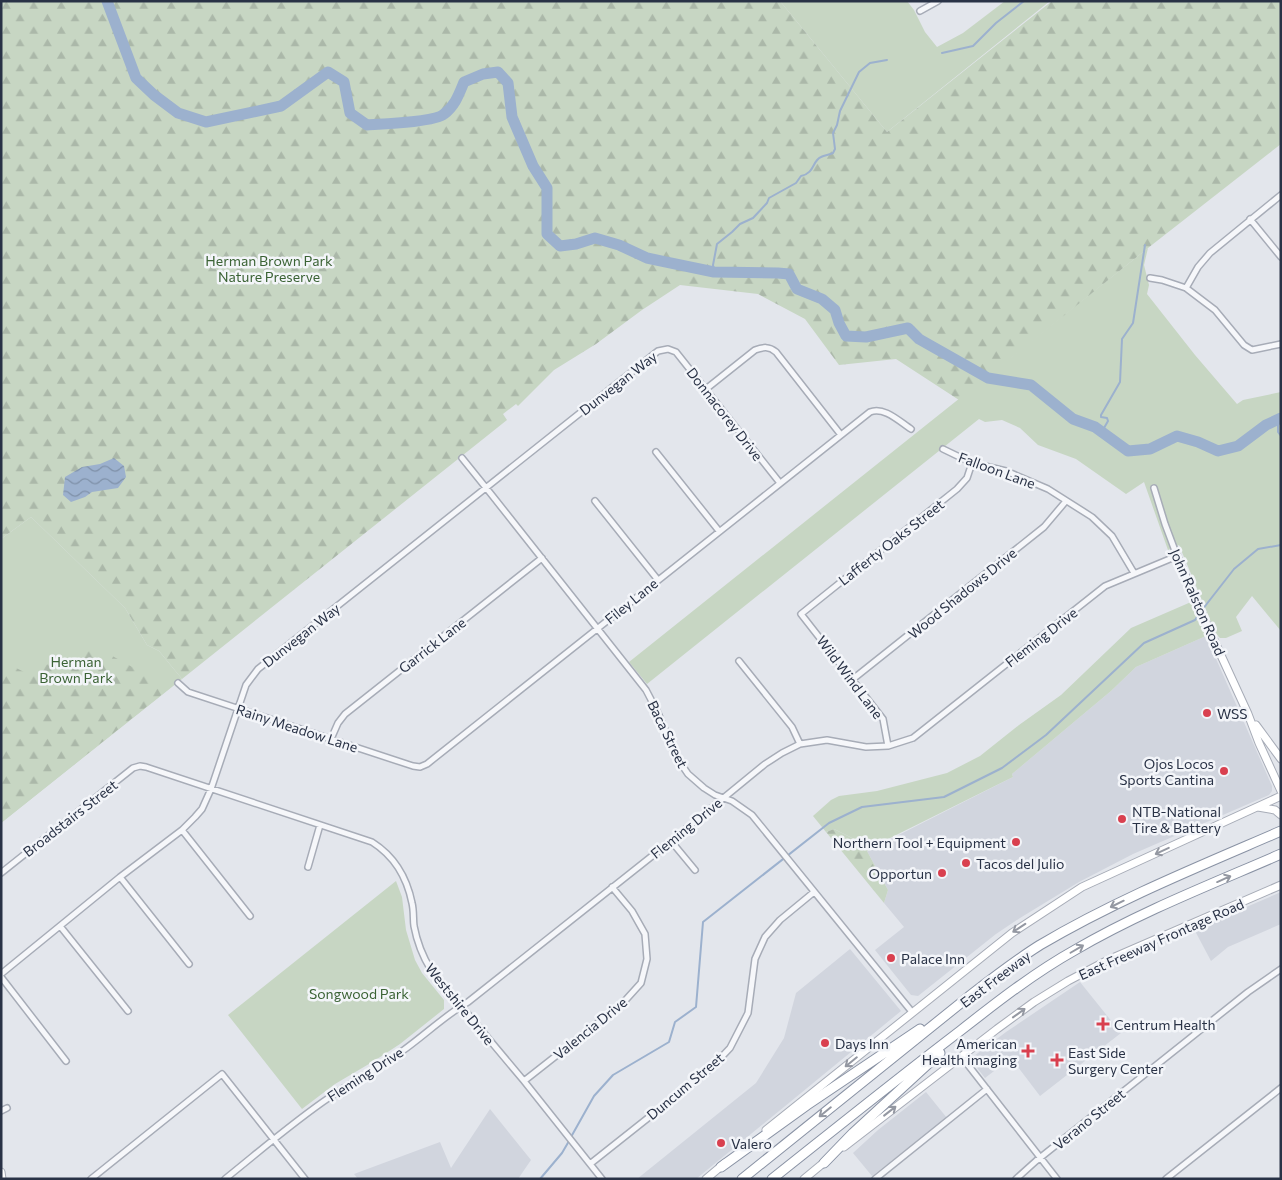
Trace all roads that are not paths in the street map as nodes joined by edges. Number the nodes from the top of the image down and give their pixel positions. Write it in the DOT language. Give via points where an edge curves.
graph roads {
  1 [pos="938,1"];
  2 [pos="920,11"];
  3 [pos="1281,195"];
  4 [pos="1250,219"];
  5 [pos="1281,257"];
  6 [pos="1150,278"];
  7 [pos="1186,288"];
  8 [pos="1281,344"];
  9 [pos="668,349"];
  10 [pos="706,389"];
  11 [pos="911,429"];
  12 [pos="841,435"];
  13 [pos="943,449"];
  14 [pos="656,452"];
  15 [pos="462,458"];
  16 [pos="972,463"];
  17 [pos="780,483"];
  18 [pos="486,487"];
  19 [pos="1154,488"];
  20 [pos="595,501"];
  21 [pos="1066,501"];
  22 [pos="719,531"];
  23 [pos="1177,556"];
  24 [pos="542,558"];
  25 [pos="1134,573"];
  26 [pos="658,580"];
  27 [pos="801,614"];
  28 [pos="597,628"];
  29 [pos="739,661"];
  30 [pos="853,680"];
  31 [pos="178,682"];
  32 [pos="237,708"];
  33 [pos="1248,714"];
  34 [pos="331,739"];
  35 [pos="800,744"];
  36 [pos="888,746"];
  37 [pos="1281,759"];
  38 [pos="140,766"];
  39 [pos="420,767"];
  40 [pos="211,789"];
  41 [pos="1281,791"];
  42 [pos="1281,796"];
  43 [pos="723,798"];
  44 [pos="1257,807"];
  45 [pos="1281,815"];
  46 [pos="320,825"];
  47 [pos="182,830"];
  48 [pos="1277,832"];
  49 [pos="671,841"];
  50 [pos="1281,854"];
  51 [pos="308,867"];
  52 [pos="695,870"];
  53 [pos="1,873"];
  54 [pos="120,877"];
  55 [pos="1281,885"];
  56 [pos="612,887"];
  57 [pos="814,892"];
  58 [pos="250,916"];
  59 [pos="60,926"];
  60 [pos="189,964"];
  61 [pos="1281,969"];
  62 [pos="1,976"];
  63 [pos="972,994"];
  64 [pos="461,1006"];
  65 [pos="128,1011"];
  66 [pos="912,1012"];
  67 [pos="980,1016"];
  68 [pos="961,1056"];
  69 [pos="66,1061"];
  70 [pos="524,1081"];
  71 [pos="1281,1088"];
  72 [pos="987,1089"];
  73 [pos="7,1108"];
  74 [pos="1,1111"];
  75 [pos="274,1140"];
  76 [pos="1040,1158"];
  77 [pos="824,1163"];
  78 [pos="590,1164"];
  79 [pos="721,1167"];
  80 [pos="1,1172"];
  81 [pos="2,1179"];
  82 [pos="91,1179"];
  83 [pos="225,1179"];
  84 [pos="305,1179"];
  85 [pos="602,1179"];
  86 [pos="706,1179"];
  87 [pos="742,1179"];
  88 [pos="772,1179"];
  89 [pos="804,1179"];
  90 [pos="875,1179"];
  91 [pos="1016,1179"];
  92 [pos="1057,1179"];
  93 [pos="1166,1179"];
  1 -- 2 [label="street"];
  3 -- 4 [label="street"];
  4 -- 5 [label="street"];
  4 -- 7 [label="street" via="1210,253"];
  6 -- 7 [label="street"];
  7 -- 8 [label="street" via="1215,310 1252,350"];
  9 -- 10 [label="street, Donnacorey Drive" via="676,352"];
  9 -- 18 [label="street, Dunvegan Way" via="658,351"];
  10 -- 12 [label="street" via="755,350 772,348"];
  10 -- 17 [label="street, Donnacorey Drive"];
  11 -- 12 [label="street, Filey Lane" via="883,411 875,410"];
  12 -- 17 [label="street, Filey Lane"];
  13 -- 16 [label="street, Falloon Lane"];
  14 -- 22 [label="street"];
  15 -- 18 [label="street, Baca Street"];
  16 -- 21 [label="street, Falloon Lane" via="1006,471 1048,489"];
  16 -- 27 [label="street, Lafferty Oaks Street" via="967,478 957,490"];
  17 -- 22 [label="street, Filey Lane"];
  18 -- 24 [label="street, Baca Street"];
  18 -- 32 [label="street, Dunvegan Way" via="258,669 246,685"];
  19 -- 23 [label="street, John Ralston Road"];
  20 -- 26 [label="street"];
  21 -- 25 [label="street, Falloon Lane" via="1092,517 1112,536"];
  21 -- 30 [label="street, Wood Shadows Drive" via="1044,527"];
  22 -- 26 [label="street, Filey Lane"];
  23 -- 25 [label="street, Fleming Drive"];
  23 -- 33 [label="main road, John Ralston Road"];
  24 -- 28 [label="street, Baca Street"];
  24 -- 34 [label="street, Garrick Lane" via="345,714"];
  25 -- 36 [label="street, Fleming Drive" via="1105,586 912,738"];
  26 -- 28 [label="street, Filey Lane"];
  27 -- 30 [label="street, Wild Wind Lane"];
  28 -- 39 [label="street, Filey Lane"];
  28 -- 43 [label="street, Baca Street" via="646,690 681,765 696,782"];
  29 -- 35 [label="street" via="792,727"];
  30 -- 36 [label="street, Wild Wind Lane" via="883,719"];
  31 -- 32 [label="street, Rainy Meadow Lane" via="188,692"];
  32 -- 34 [label="street, Rainy Meadow Lane"];
  32 -- 40 [label="street, Dunvegan Way"];
  33 -- 37 [label="main road, John Ralston Road"];
  33 -- 41 [label="main road, John Ralston Road"];
  34 -- 39 [label="street, Rainy Meadow Lane"];
  35 -- 36 [label="street, Fleming Drive" via="826,740 866,747"];
  35 -- 43 [label="street, Fleming Drive" via="765,764"];
  38 -- 40 [label="street, Westshire Drive"];
  38 -- 53 [label="street, Broadstairs Street" via="133,768"];
  40 -- 46 [label="street, Westshire Drive"];
  40 -- 47 [label="street, Dunvegan Way" via="202,808"];
  42 -- 44 [label="main road"];
  43 -- 49 [label="street, Fleming Drive"];
  43 -- 57 [label="street, Baca Street" via="752,815"];
  44 -- 45 [label="main road" via="1275,810"];
  44 -- 66 [label="main road, one-way" via="1082,887 1012,933"];
  46 -- 51 [label="street"];
  46 -- 64 [label="street, Westshire Drive" via="372,842 392,859 409,891 414,927 423,957"];
  47 -- 54 [label="street, Dunvegan Way"];
  47 -- 58 [label="street"];
  48 -- 63 [label="highway, East Freeway, one-way" via="1068,930 1038,946"];
  49 -- 52 [label="street"];
  49 -- 56 [label="street, Fleming Drive"];
  67 -- 50 [label="highway, East Freeway, one-way" via="1043,970 1103,934"];
  54 -- 59 [label="street, Dunvegan Way"];
  54 -- 60 [label="street"];
  68 -- 55 [label="main road, East Freeway Frontage Road, one-way" via="1068,981 1108,960"];
  56 -- 64 [label="street, Fleming Drive"];
  56 -- 70 [label="street, Valencia Drive" via="632,910 645,934 647,959 641,983 622,1004"];
  57 -- 66 [label="street, Baca Street"];
  57 -- 78 [label="street, Duncum Street" via="764,937 755,960 748,1013 730,1048 711,1068"];
  59 -- 62 [label="street, Dunvegan Way"];
  59 -- 65 [label="street"];
  61 -- 76 [label="street, Verano Street"];
  62 -- 69 [label="street"];
  63 -- 79 [label="highway"];
  63 -- 87 [label="highway, East Freeway, one-way"];
  64 -- 70 [label="street, Westshire Drive"];
  64 -- 75 [label="street, Fleming Drive" via="401,1052 314,1108"];
  66 -- 79 [label="main road, one-way"];
  67 -- 77 [label="highway"];
  67 -- 88 [label="highway, East Freeway"];
  68 -- 72 [label="street"];
  77 -- 68 [label="main road, East Freeway Frontage Road, one-way"];
  70 -- 78 [label="street, Westshire Drive"];
  71 -- 93 [label="street"];
  72 -- 76 [label="street"];
  72 -- 90 [label="street"];
  73 -- 74 [label="street"];
  75 -- 82 [label="street" via="222,1074"];
  75 -- 83 [label="street, Fleming Drive"];
  75 -- 84 [label="street"];
  76 -- 91 [label="street, Verano Street"];
  76 -- 92 [label="street"];
  77 -- 89 [label="main road, East Freeway Frontage Road"];
  78 -- 85 [label="street, Westshire Drive"];
  79 -- 86 [label="main road"];
  80 -- 81 [label="main road"];
}
